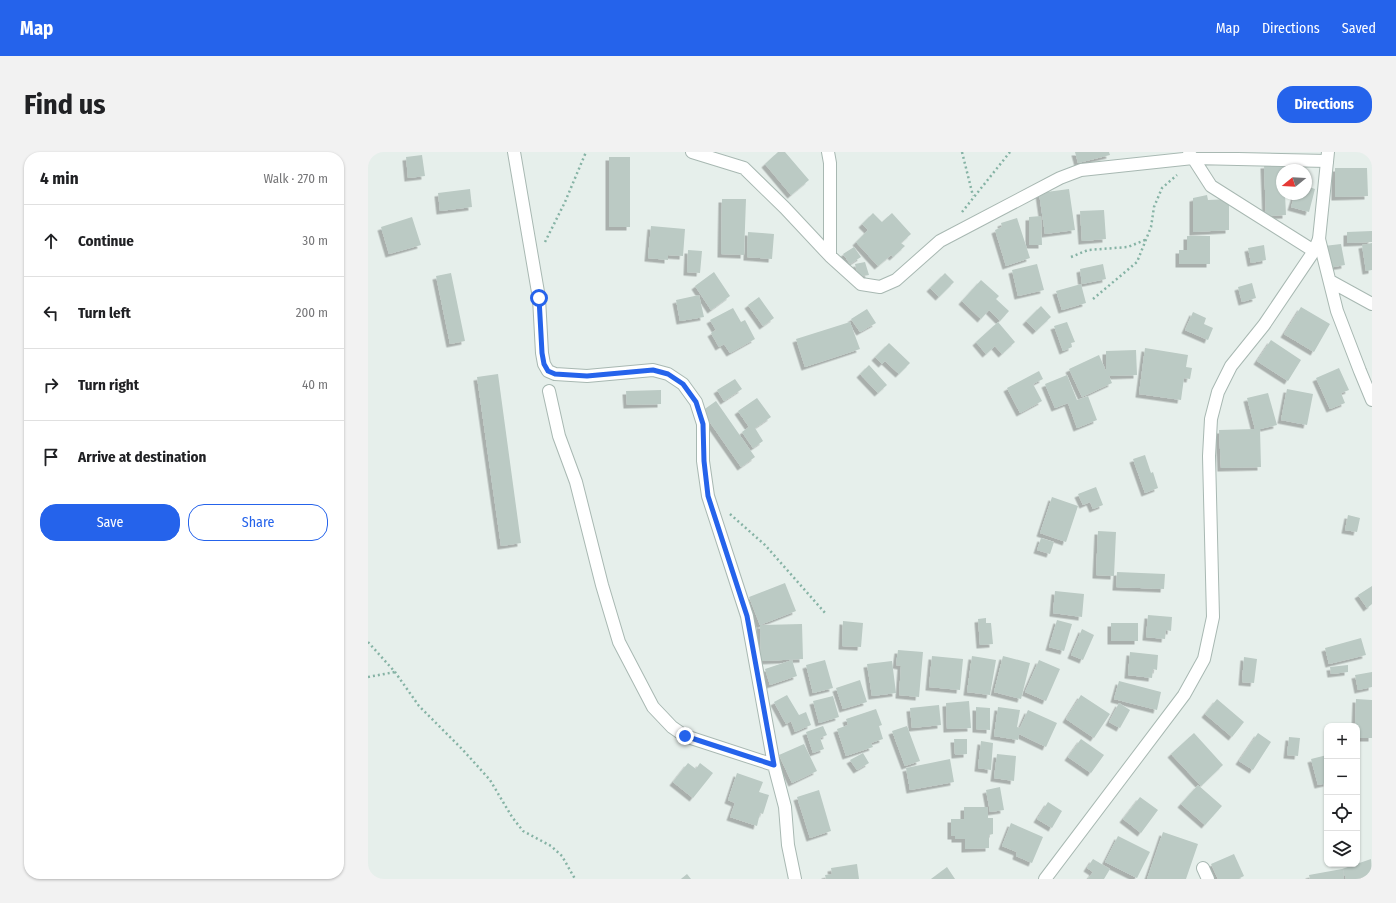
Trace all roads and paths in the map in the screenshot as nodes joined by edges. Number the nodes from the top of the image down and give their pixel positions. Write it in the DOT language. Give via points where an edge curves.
graph roads {
  1 [pos="514,152"];
  2 [pos="586,152"];
  3 [pos="692,152"];
  4 [pos="828,152"];
  5 [pos="962,152"];
  6 [pos="1010,152"];
  7 [pos="1190,155"];
  8 [pos="1328,156"];
  9 [pos="973,197"];
  10 [pos="959,216"];
  11 [pos="1319,239"];
  12 [pos="1146,240"];
  13 [pos="1314,250"];
  14 [pos="830,256"];
  15 [pos="1072,257"];
  16 [pos="532,259"];
  17 [pos="1330,281"];
  18 [pos="1093,299"];
  19 [pos="1372,304"];
  20 [pos="548,391"];
  21 [pos="1372,400"];
  22 [pos="708,496"];
  23 [pos="826,614"];
  24 [pos="368,642"];
  25 [pos="395,672"];
  26 [pos="368,677"];
  27 [pos="774,765"];
  28 [pos="575,879"];
  29 [pos="795,879"];
  30 [pos="1045,879"];
  1 -- 16 [label="street"];
  2 -- 16 [label="path" via="546,240"];
  3 -- 14 [label="street" via="744,168"];
  4 -- 14 [label="street"];
  5 -- 9 [label="path"];
  6 -- 9 [label="path"];
  7 -- 8 [label="street"];
  7 -- 12 [label="path" via="1162,188 1154,207 1151,228"];
  7 -- 13 [label="street" via="1211,186"];
  7 -- 14 [label="street" via="1081,170 1060,178 940,241 896,280 880,287 861,284"];
  8 -- 11 [label="street"];
  9 -- 10 [label="path"];
  11 -- 13 [label="street"];
  11 -- 17 [label="street"];
  12 -- 15 [label="path" via="1128,247 1088,250"];
  12 -- 18 [label="path" via="1137,262"];
  13 -- 30 [label="street" via="1264,325 1231,366 1218,392 1212,419 1209,456 1213,617 1204,659 1184,695"];
  16 -- 22 [label="street" via="539,298 542,353 548,371 555,374 587,376 653,370 668,374 683,384 696,402 703,424"];
  17 -- 19 [label="street"];
  17 -- 21 [label="street" via="1337,311"];
  20 -- 27 [label="street" via="559,436 576,482 619,642 653,707 672,727 685,736"];
  22 -- 23 [label="path" via="765,545"];
  22 -- 27 [label="street" via="747,616"];
  24 -- 25 [label="path"];
  25 -- 26 [label="path"];
  25 -- 28 [label="path" via="419,706 490,780 523,831 551,846 562,856"];
  27 -- 29 [label="street" via="785,807 788,845"];
}
